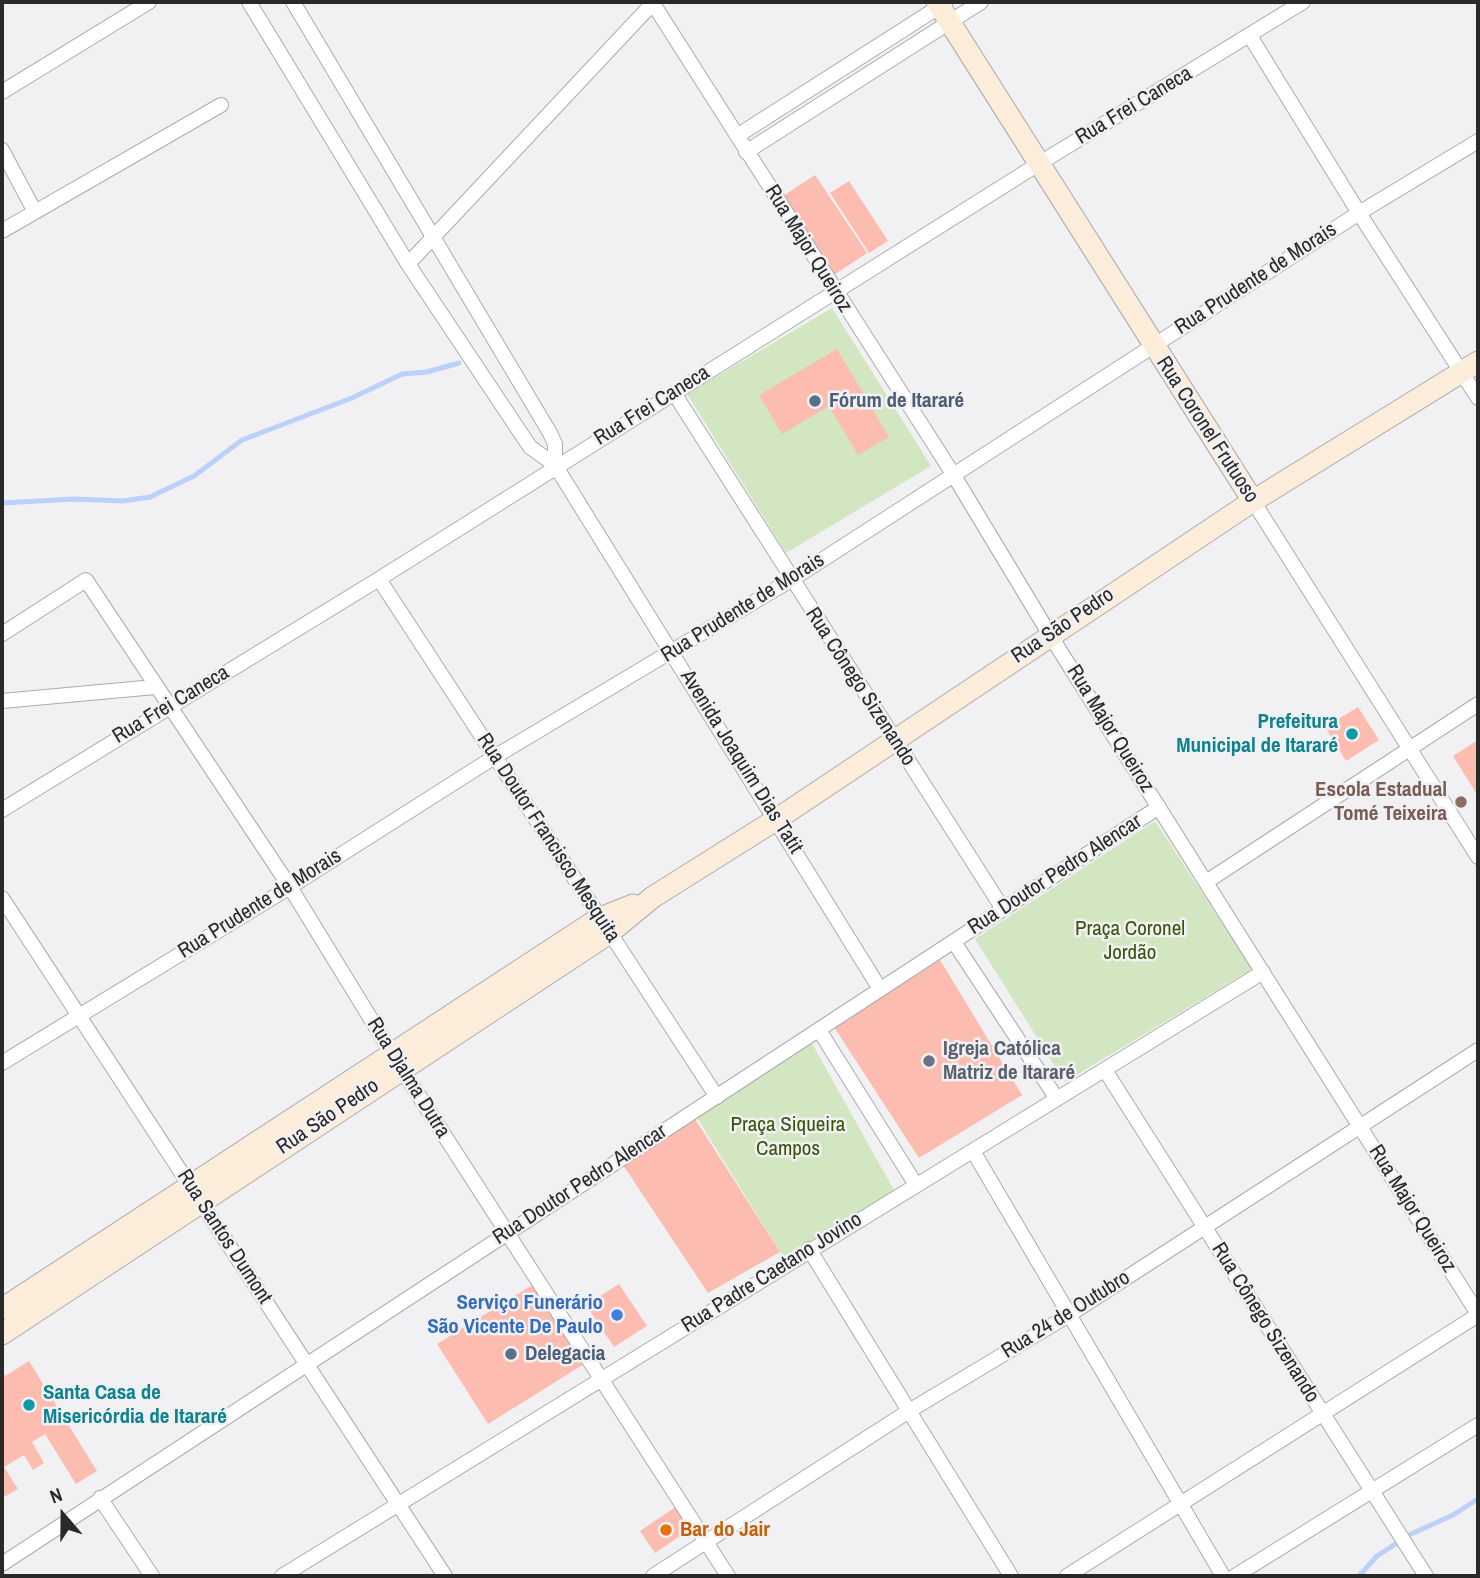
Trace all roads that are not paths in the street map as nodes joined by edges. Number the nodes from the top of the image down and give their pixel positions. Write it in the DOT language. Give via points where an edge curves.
graph roads {
  1 [pos="149,2"];
  2 [pos="249,2"];
  3 [pos="293,2"];
  4 [pos="653,2"];
  5 [pos="981,2"];
  6 [pos="1303,2"];
  7 [pos="944,8"];
  8 [pos="1250,36"];
  9 [pos="2,92"];
  10 [pos="221,105"];
  11 [pos="737,136"];
  12 [pos="1478,141"];
  13 [pos="2,150"];
  14 [pos="746,152"];
  15 [pos="1040,163"];
  16 [pos="34,212"];
  17 [pos="1359,214"];
  18 [pos="2,231"];
  19 [pos="435,237"];
  20 [pos="408,264"];
  21 [pos="834,292"];
  22 [pos="1153,346"];
  23 [pos="1470,367"];
  24 [pos="674,393"];
  25 [pos="1478,398"];
  26 [pos="555,465"];
  27 [pos="953,474"];
  28 [pos="1253,501"];
  29 [pos="379,579"];
  30 [pos="791,580"];
  31 [pos="2,634"];
  32 [pos="1050,635"];
  33 [pos="672,653"];
  34 [pos="155,687"];
  35 [pos="2,701"];
  36 [pos="1478,704"];
  37 [pos="168,706"];
  38 [pos="895,740"];
  39 [pos="1410,749"];
  40 [pos="496,756"];
  41 [pos="1159,807"];
  42 [pos="2,810"];
  43 [pos="777,819"];
  44 [pos="1478,857"];
  45 [pos="1206,882"];
  46 [pos="290,887"];
  47 [pos="2,898"];
  48 [pos="1003,909"];
  49 [pos="603,926"];
  50 [pos="954,942"];
  51 [pos="1263,972"];
  52 [pos="880,989"];
  53 [pos="79,1014"];
  54 [pos="819,1030"];
  55 [pos="1478,1050"];
  56 [pos="396,1060"];
  57 [pos="2,1063"];
  58 [pos="1105,1070"];
  59 [pos="717,1097"];
  60 [pos="1057,1099"];
  61 [pos="1360,1126"];
  62 [pos="973,1151"];
  63 [pos="916,1185"];
  64 [pos="195,1194"];
  65 [pos="1205,1227"];
  66 [pos="506,1232"];
  67 [pos="809,1249"];
  68 [pos="2,1309"];
  69 [pos="1478,1314"];
  70 [pos="1069,1315"];
  71 [pos="2,1334"];
  72 [pos="307,1365"];
  73 [pos="601,1380"];
  74 [pos="908,1411"];
  75 [pos="1324,1415"];
  76 [pos="1478,1425"];
  77 [pos="1371,1491"];
  78 [pos="100,1498"];
  79 [pos="398,1504"];
  80 [pos="1181,1504"];
  81 [pos="706,1542"];
  82 [pos="2,1564"];
  83 [pos="152,1576"];
  84 [pos="282,1576"];
  85 [pos="445,1576"];
  86 [pos="653,1576"];
  87 [pos="728,1576"];
  88 [pos="1011,1576"];
  89 [pos="1068,1576"];
  90 [pos="1223,1576"];
  91 [pos="1235,1576"];
  92 [pos="1426,1576"];
  1 -- 9 [label="street"];
  2 -- 20 [label="street, Avenida Joaquim Dias Tatit"];
  3 -- 19 [label="street, Avenida Joaquim Dias Tatit"];
  4 -- 11 [label="street, Rua Major Queiroz"];
  4 -- 19 [label="street"];
  5 -- 7 [label="street"];
  6 -- 8 [label="street, Rua Frei Caneca"];
  7 -- 11 [label="street"];
  7 -- 14 [label="street"];
  7 -- 15 [label="main road, Rua Coronel Frutuoso"];
  8 -- 15 [label="street, Rua Frei Caneca"];
  8 -- 17 [label="street"];
  10 -- 16 [label="street"];
  11 -- 14 [label="street, Rua Major Queiroz"];
  12 -- 17 [label="street, Rua Prudente de Morais"];
  13 -- 16 [label="street"];
  14 -- 21 [label="street, Rua Major Queiroz"];
  15 -- 21 [label="street, Rua Frei Caneca"];
  15 -- 22 [label="main road, Rua Coronel Frutuoso"];
  16 -- 18 [label="street"];
  17 -- 22 [label="street, Rua Prudente de Morais"];
  17 -- 23 [label="street"];
  19 -- 20 [label="street"];
  19 -- 26 [label="street, Avenida Joaquim Dias Tatit" via="550,433"];
  20 -- 26 [label="street, Avenida Joaquim Dias Tatit" via="530,447"];
  21 -- 24 [label="street, Rua Frei Caneca"];
  21 -- 27 [label="street, Rua Major Queiroz"];
  22 -- 27 [label="street, Rua Prudente de Morais"];
  22 -- 28 [label="main road, Rua Coronel Frutuoso"];
  23 -- 25 [label="street"];
  23 -- 28 [label="main road, Rua São Pedro"];
  24 -- 26 [label="street, Rua Frei Caneca"];
  24 -- 30 [label="street, Rua Cônego Sizenando"];
  26 -- 29 [label="street, Rua Frei Caneca"];
  26 -- 33 [label="street, Avenida Joaquim Dias Tatit"];
  27 -- 30 [label="street, Rua Prudente de Morais"];
  27 -- 32 [label="street, Rua Major Queiroz"];
  28 -- 32 [label="main road, Rua São Pedro"];
  28 -- 39 [label="street, Rua Coronel Frutuoso"];
  29 -- 37 [label="street, Rua Frei Caneca"];
  29 -- 40 [label="street, Rua Doutor Francisco Mesquita"];
  30 -- 33 [label="street, Rua Prudente de Morais"];
  30 -- 38 [label="street, Rua Cônego Sizenando"];
  31 -- 34 [label="street, Rua Djalma Dutra" via="86,580"];
  32 -- 38 [label="main road, Rua São Pedro"];
  32 -- 41 [label="street, Rua Major Queiroz"];
  33 -- 40 [label="street, Rua Prudente de Morais"];
  33 -- 43 [label="street, Avenida Joaquim Dias Tatit"];
  34 -- 35 [label="street"];
  34 -- 37 [label="street, Rua Djalma Dutra"];
  36 -- 39 [label="street"];
  37 -- 42 [label="street, Rua Frei Caneca"];
  37 -- 46 [label="street, Rua Djalma Dutra"];
  38 -- 43 [label="main road, Rua São Pedro"];
  38 -- 48 [label="street, Rua Cônego Sizenando"];
  39 -- 44 [label="street, Rua Coronel Frutuoso"];
  39 -- 45 [label="street"];
  40 -- 46 [label="street, Rua Prudente de Morais"];
  40 -- 49 [label="street, Rua Doutor Francisco Mesquita"];
  41 -- 45 [label="street, Rua Major Queiroz"];
  41 -- 48 [label="street, Rua Doutor Pedro Alencar"];
  43 -- 49 [label="main road, Rua São Pedro"];
  43 -- 52 [label="street, Avenida Joaquim Dias Tatit"];
  45 -- 51 [label="street, Rua Major Queiroz"];
  46 -- 53 [label="street, Rua Prudente de Morais"];
  46 -- 56 [label="street, Rua Djalma Dutra"];
  47 -- 53 [label="street, Rua Santos Dumont"];
  48 -- 50 [label="street, Rua Doutor Pedro Alencar"];
  49 -- 56 [label="main road, Rua São Pedro"];
  49 -- 59 [label="street, Rua Doutor Francisco Mesquita"];
  50 -- 52 [label="street, Rua Doutor Pedro Alencar"];
  50 -- 60 [label="street"];
  51 -- 58 [label="street, Rua Padre Caetano Jovino"];
  51 -- 61 [label="street, Rua Major Queiroz"];
  52 -- 54 [label="street, Rua Doutor Pedro Alencar"];
  53 -- 57 [label="street, Rua Prudente de Morais"];
  53 -- 64 [label="street, Rua Santos Dumont"];
  54 -- 59 [label="street, Rua Doutor Pedro Alencar"];
  54 -- 63 [label="street"];
  55 -- 61 [label="street, Rua 24 de Outubro"];
  56 -- 64 [label="main road, Rua São Pedro"];
  56 -- 66 [label="street, Rua Djalma Dutra"];
  58 -- 60 [label="street, Rua Padre Caetano Jovino"];
  58 -- 65 [label="street, Rua Cônego Sizenando"];
  59 -- 66 [label="street, Rua Doutor Pedro Alencar"];
  60 -- 62 [label="street, Rua Padre Caetano Jovino"];
  61 -- 65 [label="street, Rua 24 de Outubro"];
  61 -- 69 [label="street, Rua Major Queiroz"];
  62 -- 63 [label="street, Rua Padre Caetano Jovino"];
  62 -- 70 [label="street"];
  63 -- 67 [label="street, Rua Padre Caetano Jovino"];
  64 -- 68 [label="main road, Rua São Pedro"];
  64 -- 71 [label="main road, Rua São Pedro"];
  64 -- 72 [label="street, Rua Santos Dumont"];
  65 -- 70 [label="street, Rua 24 de Outubro"];
  65 -- 75 [label="street, Rua Cônego Sizenando"];
  66 -- 72 [label="street, Rua Doutor Pedro Alencar"];
  66 -- 73 [label="street, Rua Djalma Dutra"];
  67 -- 73 [label="street, Rua Padre Caetano Jovino"];
  67 -- 74 [label="street"];
  69 -- 75 [label="street"];
  70 -- 74 [label="street, Rua 24 de Outubro"];
  70 -- 80 [label="street"];
  72 -- 78 [label="street, Rua Doutor Pedro Alencar"];
  72 -- 79 [label="street, Rua Santos Dumont"];
  73 -- 79 [label="street, Rua Padre Caetano Jovino"];
  73 -- 81 [label="street, Rua Djalma Dutra"];
  74 -- 81 [label="street, Rua 24 de Outubro"];
  74 -- 88 [label="street"];
  75 -- 77 [label="street, Rua Cônego Sizenando"];
  75 -- 80 [label="street"];
  76 -- 77 [label="street"];
  77 -- 91 [label="street"];
  77 -- 92 [label="street, Rua Cônego Sizenando"];
  78 -- 82 [label="street, Rua Doutor Pedro Alencar"];
  78 -- 83 [label="street"];
  79 -- 84 [label="street, Rua Padre Caetano Jovino"];
  79 -- 85 [label="street, Rua Santos Dumont"];
  80 -- 89 [label="street"];
  80 -- 90 [label="street"];
  81 -- 86 [label="street, Rua 24 de Outubro"];
  81 -- 87 [label="street, Rua Djalma Dutra"];
}
